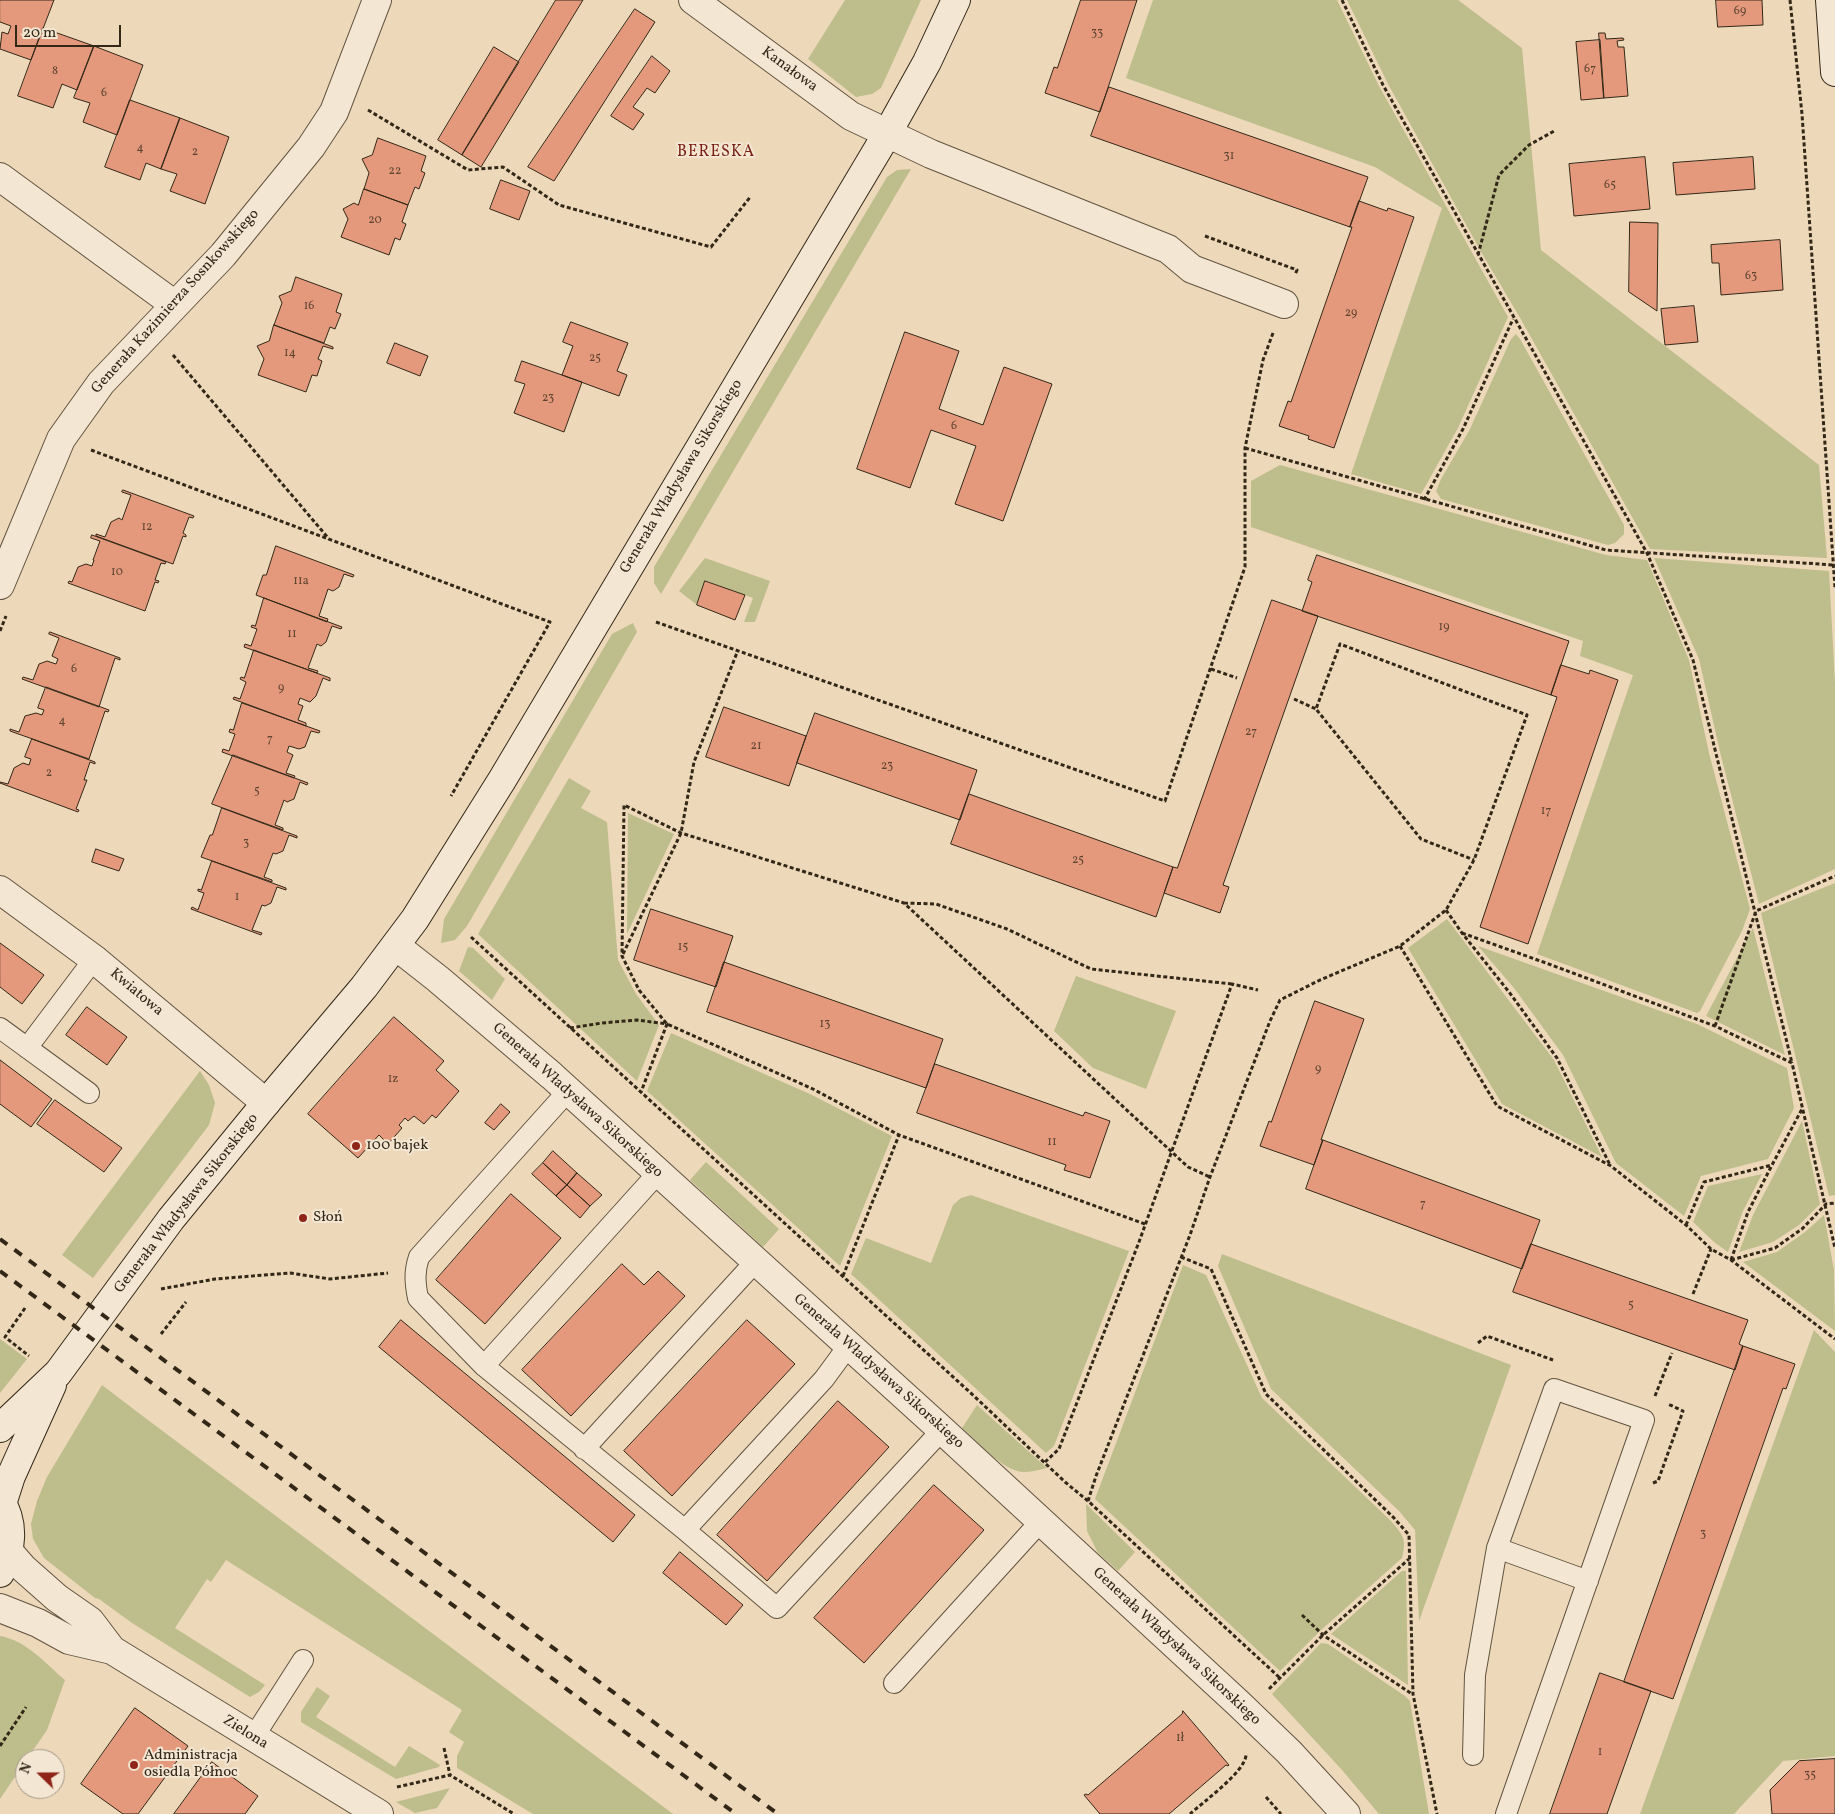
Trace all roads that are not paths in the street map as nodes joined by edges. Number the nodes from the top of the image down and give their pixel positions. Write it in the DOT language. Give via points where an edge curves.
graph roads {
  1 [pos="377,0"];
  2 [pos="693,0"];
  3 [pos="956,0"];
  4 [pos="1830,0"];
  5 [pos="1835,72"];
  6 [pos="887,134"];
  7 [pos="0,177"];
  8 [pos="1284,304"];
  9 [pos="175,305"];
  10 [pos="0,585"];
  11 [pos="0,890"];
  12 [pos="396,946"];
  13 [pos="94,959"];
  14 [pos="0,1028"];
  15 [pos="27,1048"];
  16 [pos="568,1091"];
  17 [pos="89,1093"];
  18 [pos="266,1103"];
  19 [pos="658,1173"];
  20 [pos="756,1261"];
  21 [pos="849,1346"];
  22 [pos="484,1366"];
  23 [pos="47,1367"];
  24 [pos="0,1428"];
  25 [pos="942,1430"];
  26 [pos="584,1449"];
  27 [pos="1,1502"];
  28 [pos="1040,1522"];
  29 [pos="685,1530"];
  30 [pos="1497,1548"];
  31 [pos="4,1562"];
  32 [pos="1588,1581"];
  33 [pos="0,1608"];
  34 [pos="112,1650"];
  35 [pos="302,1660"];
  36 [pos="894,1683"];
  37 [pos="253,1738"];
  38 [pos="1473,1755"];
  39 [pos="366,1811"];
  40 [pos="1346,1814"];
  41 [pos="1506,1814"];
  1 -- 9 [label="street, Generała Kazimierza Sosnkowskiego" via="334,112 311,147 223,255"];
  2 -- 6 [label="street, Kanałowa" via="851,116"];
  3 -- 6 [label="street, Generała Władysława Sikorskiego" via="927,62"];
  4 -- 5 [label="street"];
  6 -- 8 [label="street, Kanałowa" via="1168,249 1192,269"];
  6 -- 12 [label="street, Generała Władysława Sikorskiego" via="464,841"];
  7 -- 9 [label="street"];
  9 -- 10 [label="street, Generała Kazimierza Sosnkowskiego" via="101,383 61,439"];
  11 -- 13 [label="street, Kwiatowa"];
  12 -- 16 [label="street, Generała Władysława Sikorskiego"];
  12 -- 18 [label="street, Generała Władysława Sikorskiego"];
  13 -- 15 [label="lane"];
  13 -- 18 [label="street, Kwiatowa"];
  14 -- 15 [label="lane"];
  15 -- 17 [label="lane"];
  16 -- 19 [label="street, Generała Władysława Sikorskiego"];
  16 -- 22 [label="lane" via="419,1257 415,1270 418,1298"];
  18 -- 23 [label="street, Generała Władysława Sikorskiego"];
  19 -- 20 [label="street, Generała Władysława Sikorskiego"];
  19 -- 22 [label="lane"];
  20 -- 21 [label="street, Generała Władysława Sikorskiego"];
  20 -- 26 [label="lane"];
  21 -- 25 [label="street, Generała Władysława Sikorskiego"];
  21 -- 29 [label="lane" via="824,1379"];
  22 -- 26 [label="lane"];
  23 -- 24 [label="street, Generała Władysława Sikorskiego"];
  23 -- 27 [label="street, Generała Władysława Sikorskiego"];
  25 -- 28 [label="street, Generała Władysława Sikorskiego"];
  25 -- 29 [label="lane" via="777,1608"];
  26 -- 29 [label="lane"];
  27 -- 31 [label="street" via="10,1527"];
  28 -- 36 [label="lane"];
  28 -- 40 [label="street, Generała Władysława Sikorskiego" via="1289,1752"];
  30 -- 32 [label="lane"];
  30 -- 32 [label="lane" via="1554,1389 1644,1420"];
  30 -- 38 [label="lane" via="1474,1676"];
  31 -- 34 [label="street, Zielona" via="23,1568 90,1621"];
  32 -- 41 [label="lane"];
  33 -- 34 [label="street, Zielona" via="69,1640"];
  34 -- 37 [label="street, Zielona"];
  35 -- 37 [label="lane"];
  37 -- 39 [label="street, Zielona"];
}
